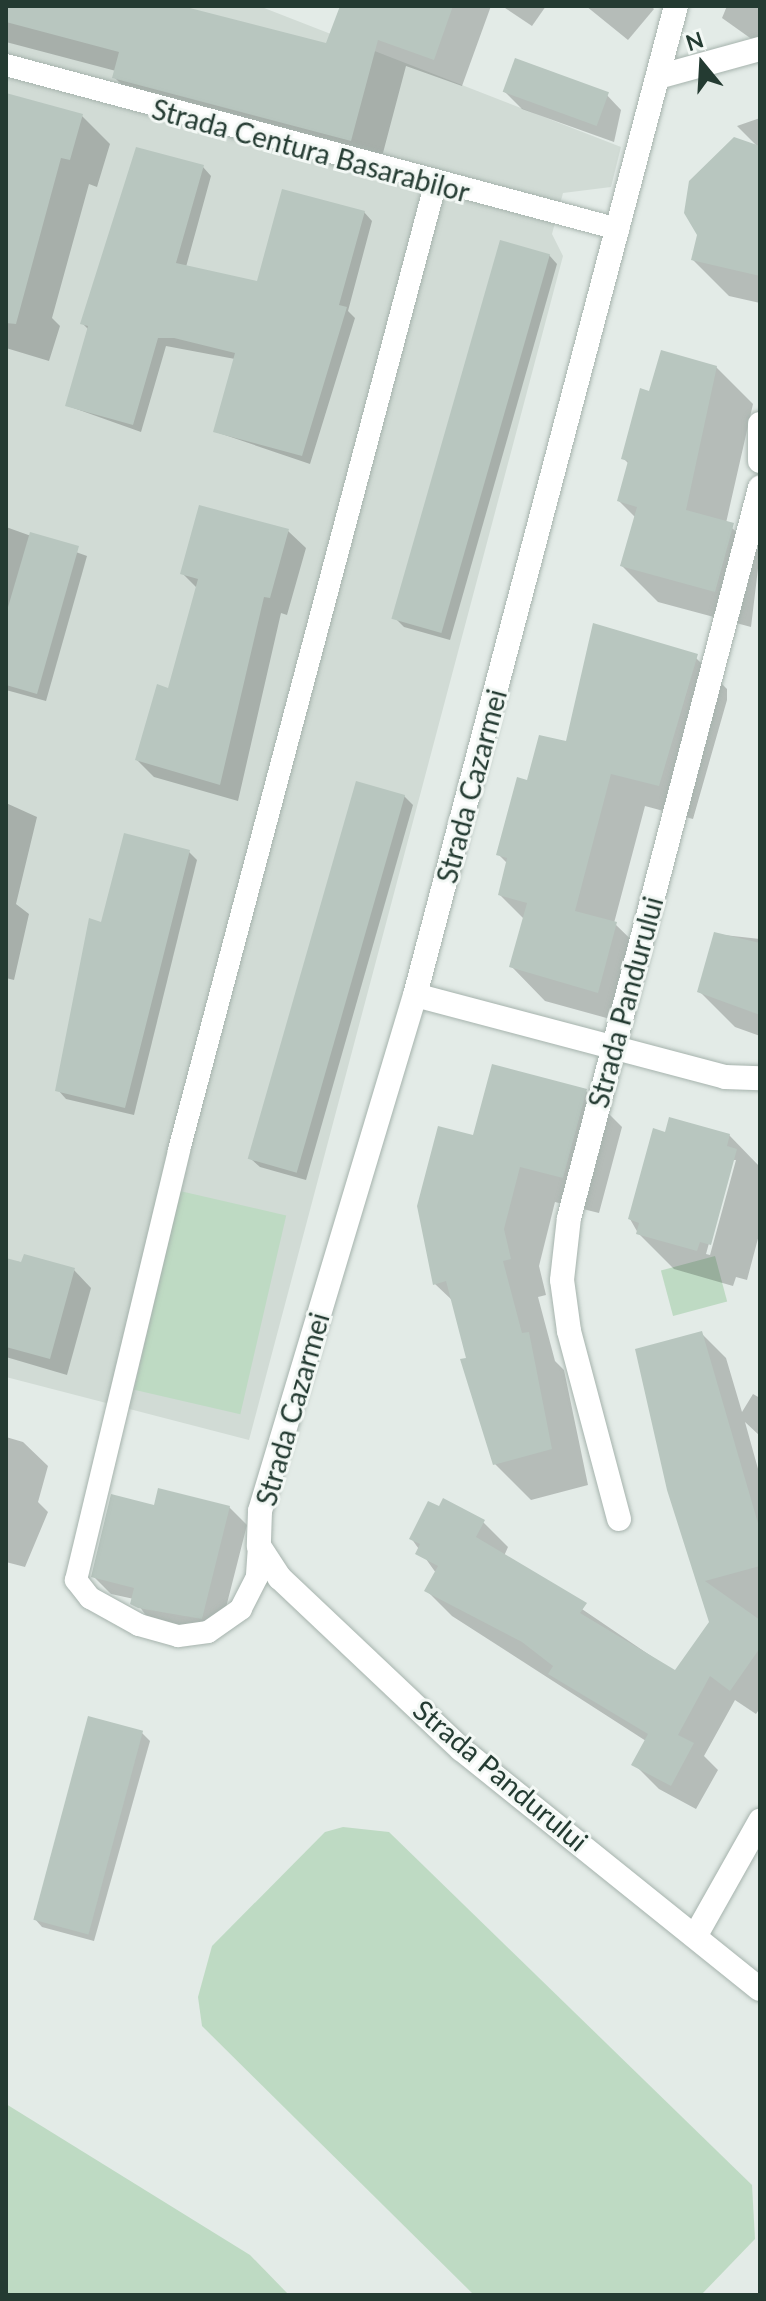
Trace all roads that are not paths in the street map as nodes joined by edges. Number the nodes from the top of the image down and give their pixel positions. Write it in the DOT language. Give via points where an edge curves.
graph roads {
  1 [pos="676,6"];
  2 [pos="760,49"];
  3 [pos="6,65"];
  4 [pos="658,77"];
  5 [pos="435,185"];
  6 [pos="618,229"];
  7 [pos="760,424"];
  8 [pos="760,461"];
  9 [pos="760,488"];
  10 [pos="415,995"];
  11 [pos="613,1049"];
  12 [pos="760,1078"];
  13 [pos="619,1519"];
  14 [pos="259,1546"];
  15 [pos="760,1821"];
  16 [pos="697,1933"];
  17 [pos="760,1989"];
  1 -- 4 [label="street, Strada Cazarmei"];
  2 -- 4 [label="street"];
  3 -- 5 [label="lane, Strada Centura Basarabilor"];
  4 -- 6 [label="street, Strada Cazarmei"];
  5 -- 6 [label="lane, Strada Centura Basarabilor"];
  5 -- 14 [label="lane, Strada Cazarmei" via="179,1150 76,1580 90,1598 139,1625 178,1636 208,1632 241,1609 257,1577"];
  6 -- 10 [label="street, Strada Cazarmei"];
  7 -- 8 [label="street"];
  9 -- 11 [label="street, Strada Pandurului"];
  10 -- 11 [label="street"];
  10 -- 14 [label="street, Strada Cazarmei" via="260,1511"];
  11 -- 12 [label="street"];
  11 -- 13 [label="street, Strada Pandurului" via="569,1218 562,1280 580,1391"];
  14 -- 16 [label="street, Strada Pandurului" via="280,1578 461,1749"];
  15 -- 16 [label="street"];
  16 -- 17 [label="street, Strada Pandurului"];
}
